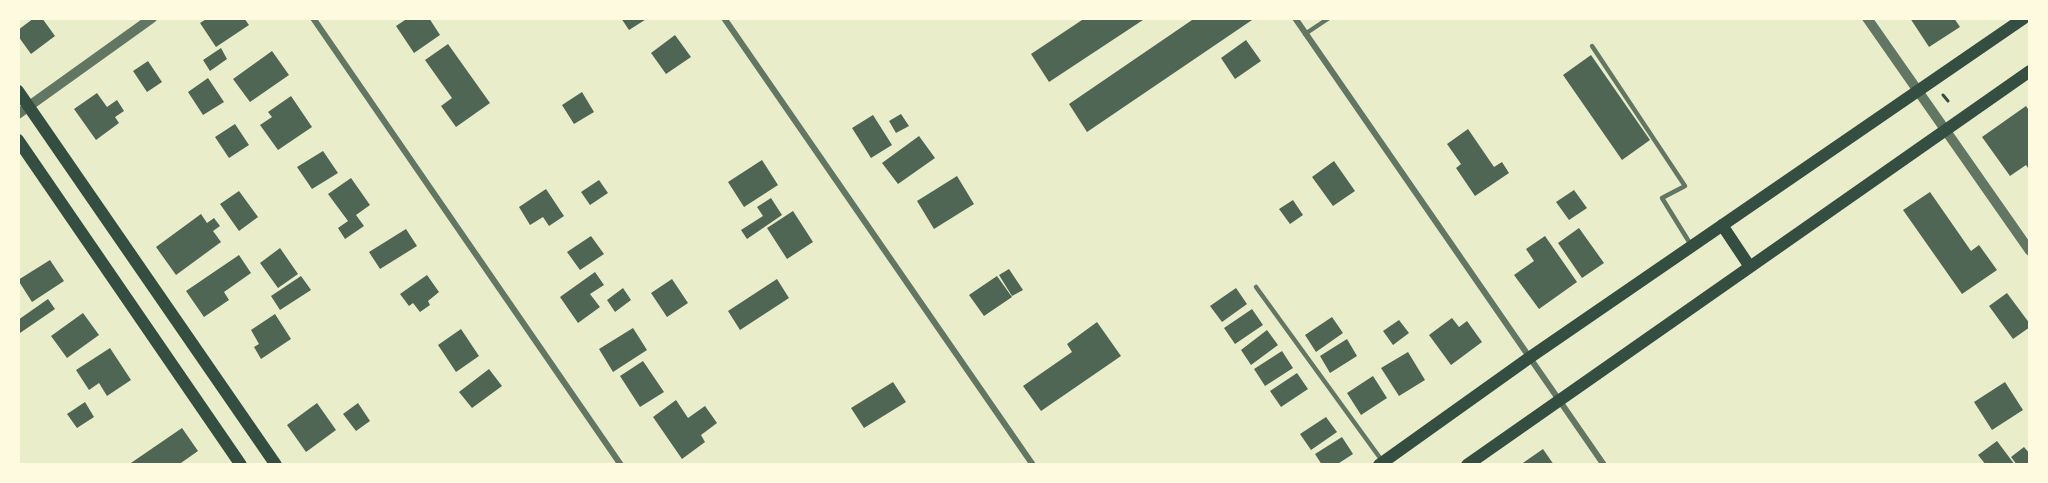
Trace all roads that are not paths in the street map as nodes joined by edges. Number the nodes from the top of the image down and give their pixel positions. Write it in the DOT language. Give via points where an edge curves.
graph roads {
  1 [pos="152,18"];
  2 [pos="313,18"];
  3 [pos="724,18"];
  4 [pos="1294,18"];
  5 [pos="1329,18"];
  6 [pos="1867,18"];
  7 [pos="2024,18"];
  8 [pos="1305,34"];
  9 [pos="1592,46"];
  10 [pos="2028,75"];
  11 [pos="18,91"];
  12 [pos="1917,91"];
  13 [pos="29,106"];
  14 [pos="18,114"];
  15 [pos="1945,130"];
  16 [pos="18,140"];
  17 [pos="1722,225"];
  18 [pos="1692,246"];
  19 [pos="2030,251"];
  20 [pos="1750,267"];
  21 [pos="1256,287"];
  22 [pos="1529,358"];
  23 [pos="1559,401"];
  24 [pos="1381,464"];
  25 [pos="241,465"];
  26 [pos="276,465"];
  27 [pos="621,465"];
  28 [pos="1033,465"];
  29 [pos="1467,465"];
  30 [pos="1604,465"];
  1 -- 13 [label="street"];
  2 -- 27 [label="street"];
  3 -- 28 [label="street"];
  4 -- 8 [label="street"];
  5 -- 8 [label="lane"];
  6 -- 12 [label="street"];
  7 -- 12 [label="main road"];
  8 -- 22 [label="street"];
  9 -- 18 [label="lane" via="1685,186 1662,198"];
  10 -- 15 [label="main road"];
  11 -- 13 [label="main road"];
  12 -- 15 [label="street"];
  12 -- 17 [label="main road"];
  13 -- 14 [label="street"];
  13 -- 26 [label="main road"];
  15 -- 19 [label="street"];
  15 -- 20 [label="main road"];
  16 -- 25 [label="main road"];
  17 -- 18 [label="main road"];
  17 -- 20 [label="main road"];
  18 -- 22 [label="main road"];
  20 -- 23 [label="main road"];
  21 -- 24 [label="lane"];
  22 -- 23 [label="street"];
  22 -- 24 [label="main road"];
  23 -- 29 [label="main road"];
  23 -- 30 [label="street"];
}
